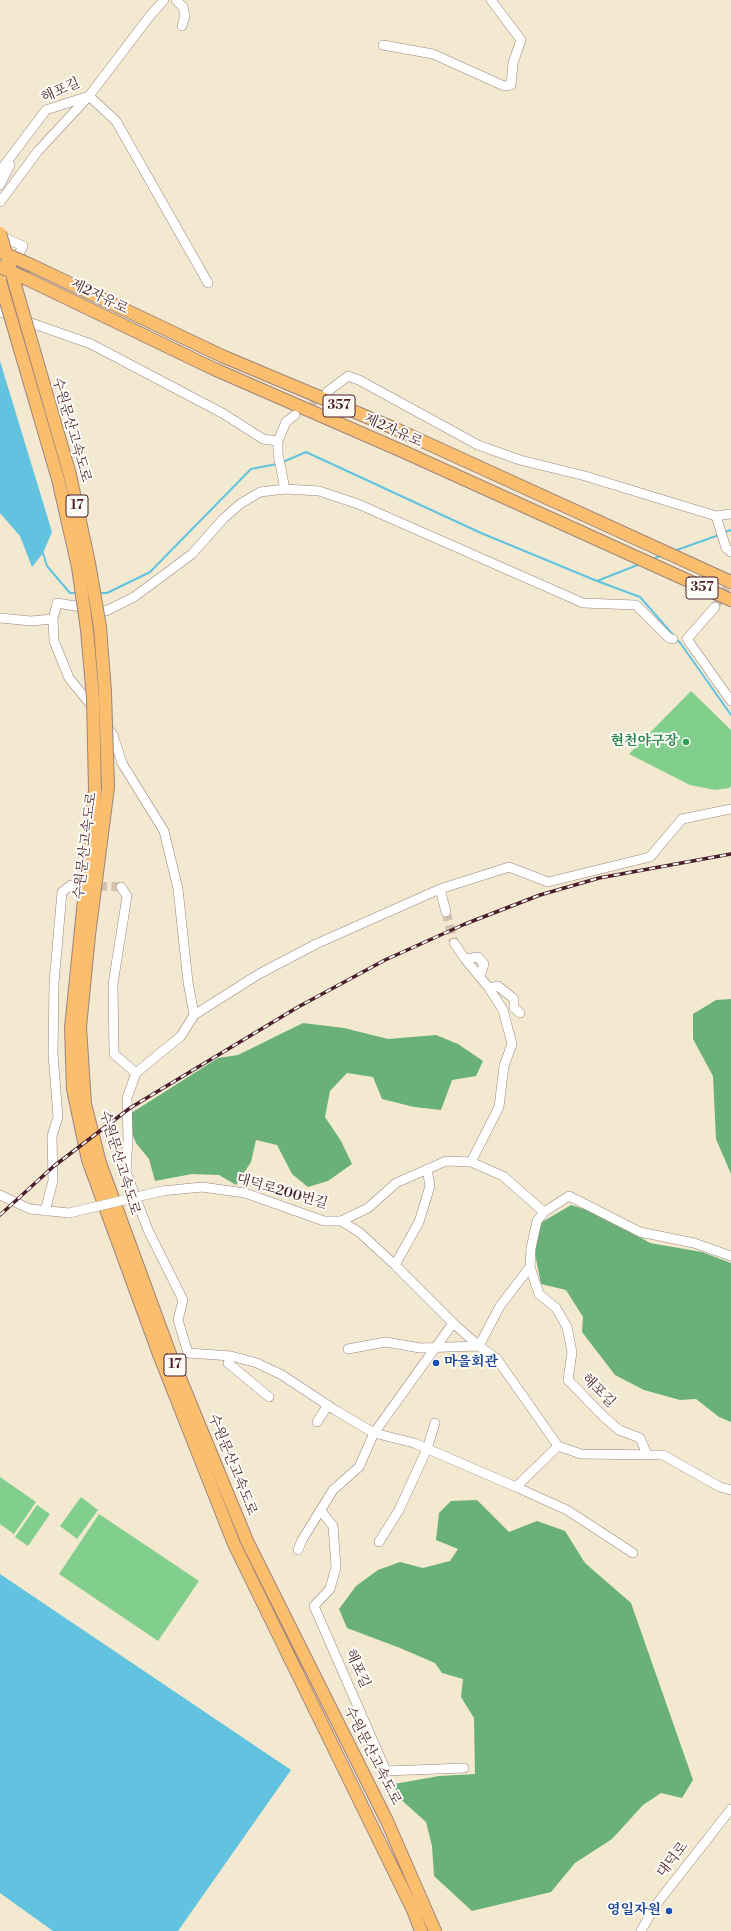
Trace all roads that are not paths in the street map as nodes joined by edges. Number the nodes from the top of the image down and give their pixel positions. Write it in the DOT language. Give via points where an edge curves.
graph roads {
  1 [pos="164,0"];
  2 [pos="176,0"];
  3 [pos="491,0"];
  4 [pos="182,26"];
  5 [pos="383,45"];
  6 [pos="88,96"];
  7 [pos="14,154"];
  8 [pos="0,171"];
  9 [pos="0,185"];
  10 [pos="0,202"];
  11 [pos="0,235"];
  12 [pos="0,251"];
  13 [pos="0,267"];
  14 [pos="0,281"];
  15 [pos="208,283"];
  16 [pos="0,294"];
  17 [pos="0,312"];
  18 [pos="327,392"];
  19 [pos="295,415"];
  20 [pos="278,441"];
  21 [pos="285,490"];
  22 [pos="731,514"];
  23 [pos="716,516"];
  24 [pos="729,550"];
  25 [pos="731,581"];
  26 [pos="709,591"];
  27 [pos="731,600"];
  28 [pos="731,604"];
  29 [pos="715,607"];
  30 [pos="0,618"];
  31 [pos="53,620"];
  32 [pos="673,638"];
  33 [pos="731,701"];
  34 [pos="731,809"];
  35 [pos="71,885"];
  36 [pos="122,888"];
  37 [pos="440,889"];
  38 [pos="446,912"];
  39 [pos="454,943"];
  40 [pos="489,988"];
  41 [pos="520,1013"];
  42 [pos="194,1015"];
  43 [pos="136,1073"];
  44 [pos="470,1162"];
  45 [pos="427,1169"];
  46 [pos="0,1196"];
  47 [pos="45,1211"];
  48 [pos="544,1212"];
  49 [pos="341,1221"];
  50 [pos="731,1256"];
  51 [pos="395,1265"];
  52 [pos="530,1267"];
  53 [pos="453,1323"];
  54 [pos="479,1346"];
  55 [pos="436,1348"];
  56 [pos="348,1349"];
  57 [pos="231,1356"];
  58 [pos="269,1397"];
  59 [pos="328,1405"];
  60 [pos="316,1422"];
  61 [pos="435,1423"];
  62 [pos="374,1433"];
  63 [pos="558,1446"];
  64 [pos="426,1449"];
  65 [pos="648,1454"];
  66 [pos="516,1487"];
  67 [pos="731,1490"];
  68 [pos="321,1511"];
  69 [pos="379,1542"];
  70 [pos="298,1550"];
  71 [pos="633,1553"];
  72 [pos="464,1768"];
  73 [pos="731,1809"];
  74 [pos="421,1931"];
  75 [pos="435,1931"];
  76 [pos="641,1931"];
  1 -- 6 [label="street, 해포길"];
  2 -- 4 [label="street" via="184,7"];
  3 -- 5 [label="street" via="521,40 513,63 511,85 504,86 433,54"];
  6 -- 7 [label="street, 해포길" via="46,110"];
  6 -- 10 [label="street" via="38,152"];
  6 -- 15 [label="street" via="116,121"];
  7 -- 8 [label="street, 해포길"];
  7 -- 9 [label="street"];
  11 -- 16 [label="street" via="23,246"];
  11 -- 75 [label="highway, 수원문산고속도로 / 17, bridge" via="70,474 100,627 108,787 80,1027 85,1104 100,1164 170,1354 247,1541 387,1821"];
  12 -- 25 [label="highway, 제2자유로 / 357, bridge" via="222,356 398,430 693,566"];
  13 -- 26 [label="highway, 제2자유로 / 357, bridge" via="214,369 402,451"];
  14 -- 74 [label="highway, 수원문산고속도로 / 17, bridge" via="58,478 78,567 87,630 93,698 95,791 71,1028 73,1089 88,1160 234,1544"];
  17 -- 20 [label="street" via="91,344 224,414 263,439"];
  18 -- 23 [label="street" via="348,376 478,445 520,460 585,476"];
  19 -- 20 [label="street" via="286,422"];
  20 -- 21 [label="street"];
  21 -- 31 [label="street" via="260,492 240,504 192,554 134,597 106,610 57,603"];
  21 -- 32 [label="street" via="319,491 358,504 584,603 636,605 669,638"];
  22 -- 23 [label="street"];
  23 -- 24 [label="street"];
  26 -- 27 [label="highway, 제2자유로 / 357"];
  26 -- 28 [label="highway"];
  29 -- 33 [label="street" via="687,639"];
  30 -- 31 [label="street"];
  31 -- 42 [label="street" via="54,641 69,678 113,735 122,763 164,831 178,890"];
  34 -- 37 [label="street" via="682,819 650,857 548,882 509,867"];
  35 -- 47 [label="street" via="62,892 54,984 53,1054 58,1117 52,1136 53,1181"];
  36 -- 43 [label="street" via="127,896 113,984 114,1054"];
  37 -- 38 [label="street"];
  37 -- 42 [label="street" via="316,944 259,974"];
  39 -- 40 [label="street"];
  40 -- 41 [label="street" via="498,986 514,998 514,1008"];
  40 -- 44 [label="street" via="503,1010 512,1044 504,1066 499,1107"];
  42 -- 43 [label="street" via="181,1036"];
  43 -- 57 [label="street" via="127,1098 126,1172 148,1230 183,1300 178,1320 188,1353"];
  44 -- 45 [label="street, 대덕로200번길" via="446,1161"];
  44 -- 48 [label="street, 대덕로200번길" via="503,1176"];
  45 -- 49 [label="street, 대덕로200번길" via="396,1183 368,1208"];
  45 -- 51 [label="street" via="430,1186 420,1222"];
  46 -- 47 [label="street, 대덕로200번길" via="18,1205"];
  47 -- 49 [label="street, 대덕로200번길, bridge" via="69,1213 162,1191 202,1188 245,1193 324,1221"];
  48 -- 50 [label="street" via="569,1196 640,1232 694,1242"];
  48 -- 52 [label="street" via="537,1221"];
  49 -- 51 [label="street" via="359,1232"];
  51 -- 53 [label="street"];
  52 -- 54 [label="street" via="500,1306"];
  52 -- 65 [label="street, 해포길" via="539,1294 556,1308 567,1327 572,1352 568,1380 619,1430 640,1438"];
  53 -- 54 [label="street"];
  53 -- 55 [label="street"];
  54 -- 55 [label="street"];
  54 -- 63 [label="street" via="497,1359"];
  55 -- 56 [label="street" via="386,1342"];
  55 -- 62 [label="street"];
  57 -- 58 [label="street" via="228,1363"];
  57 -- 59 [label="street" via="282,1374"];
  59 -- 60 [label="street"];
  59 -- 62 [label="street"];
  61 -- 64 [label="street"];
  62 -- 64 [label="street" via="414,1443"];
  62 -- 68 [label="street" via="359,1467 333,1490"];
  63 -- 65 [label="street" via="581,1454"];
  63 -- 66 [label="street"];
  64 -- 66 [label="street"];
  64 -- 69 [label="street" via="399,1510"];
  65 -- 67 [label="street" via="663,1455 720,1487"];
  66 -- 71 [label="street" via="567,1510"];
  68 -- 70 [label="street"];
  68 -- 72 [label="street, 해포길" via="333,1526 336,1567 330,1589 314,1606 386,1771"];
  73 -- 76 [label="street, 대덕로" via="655,1906"];
}
